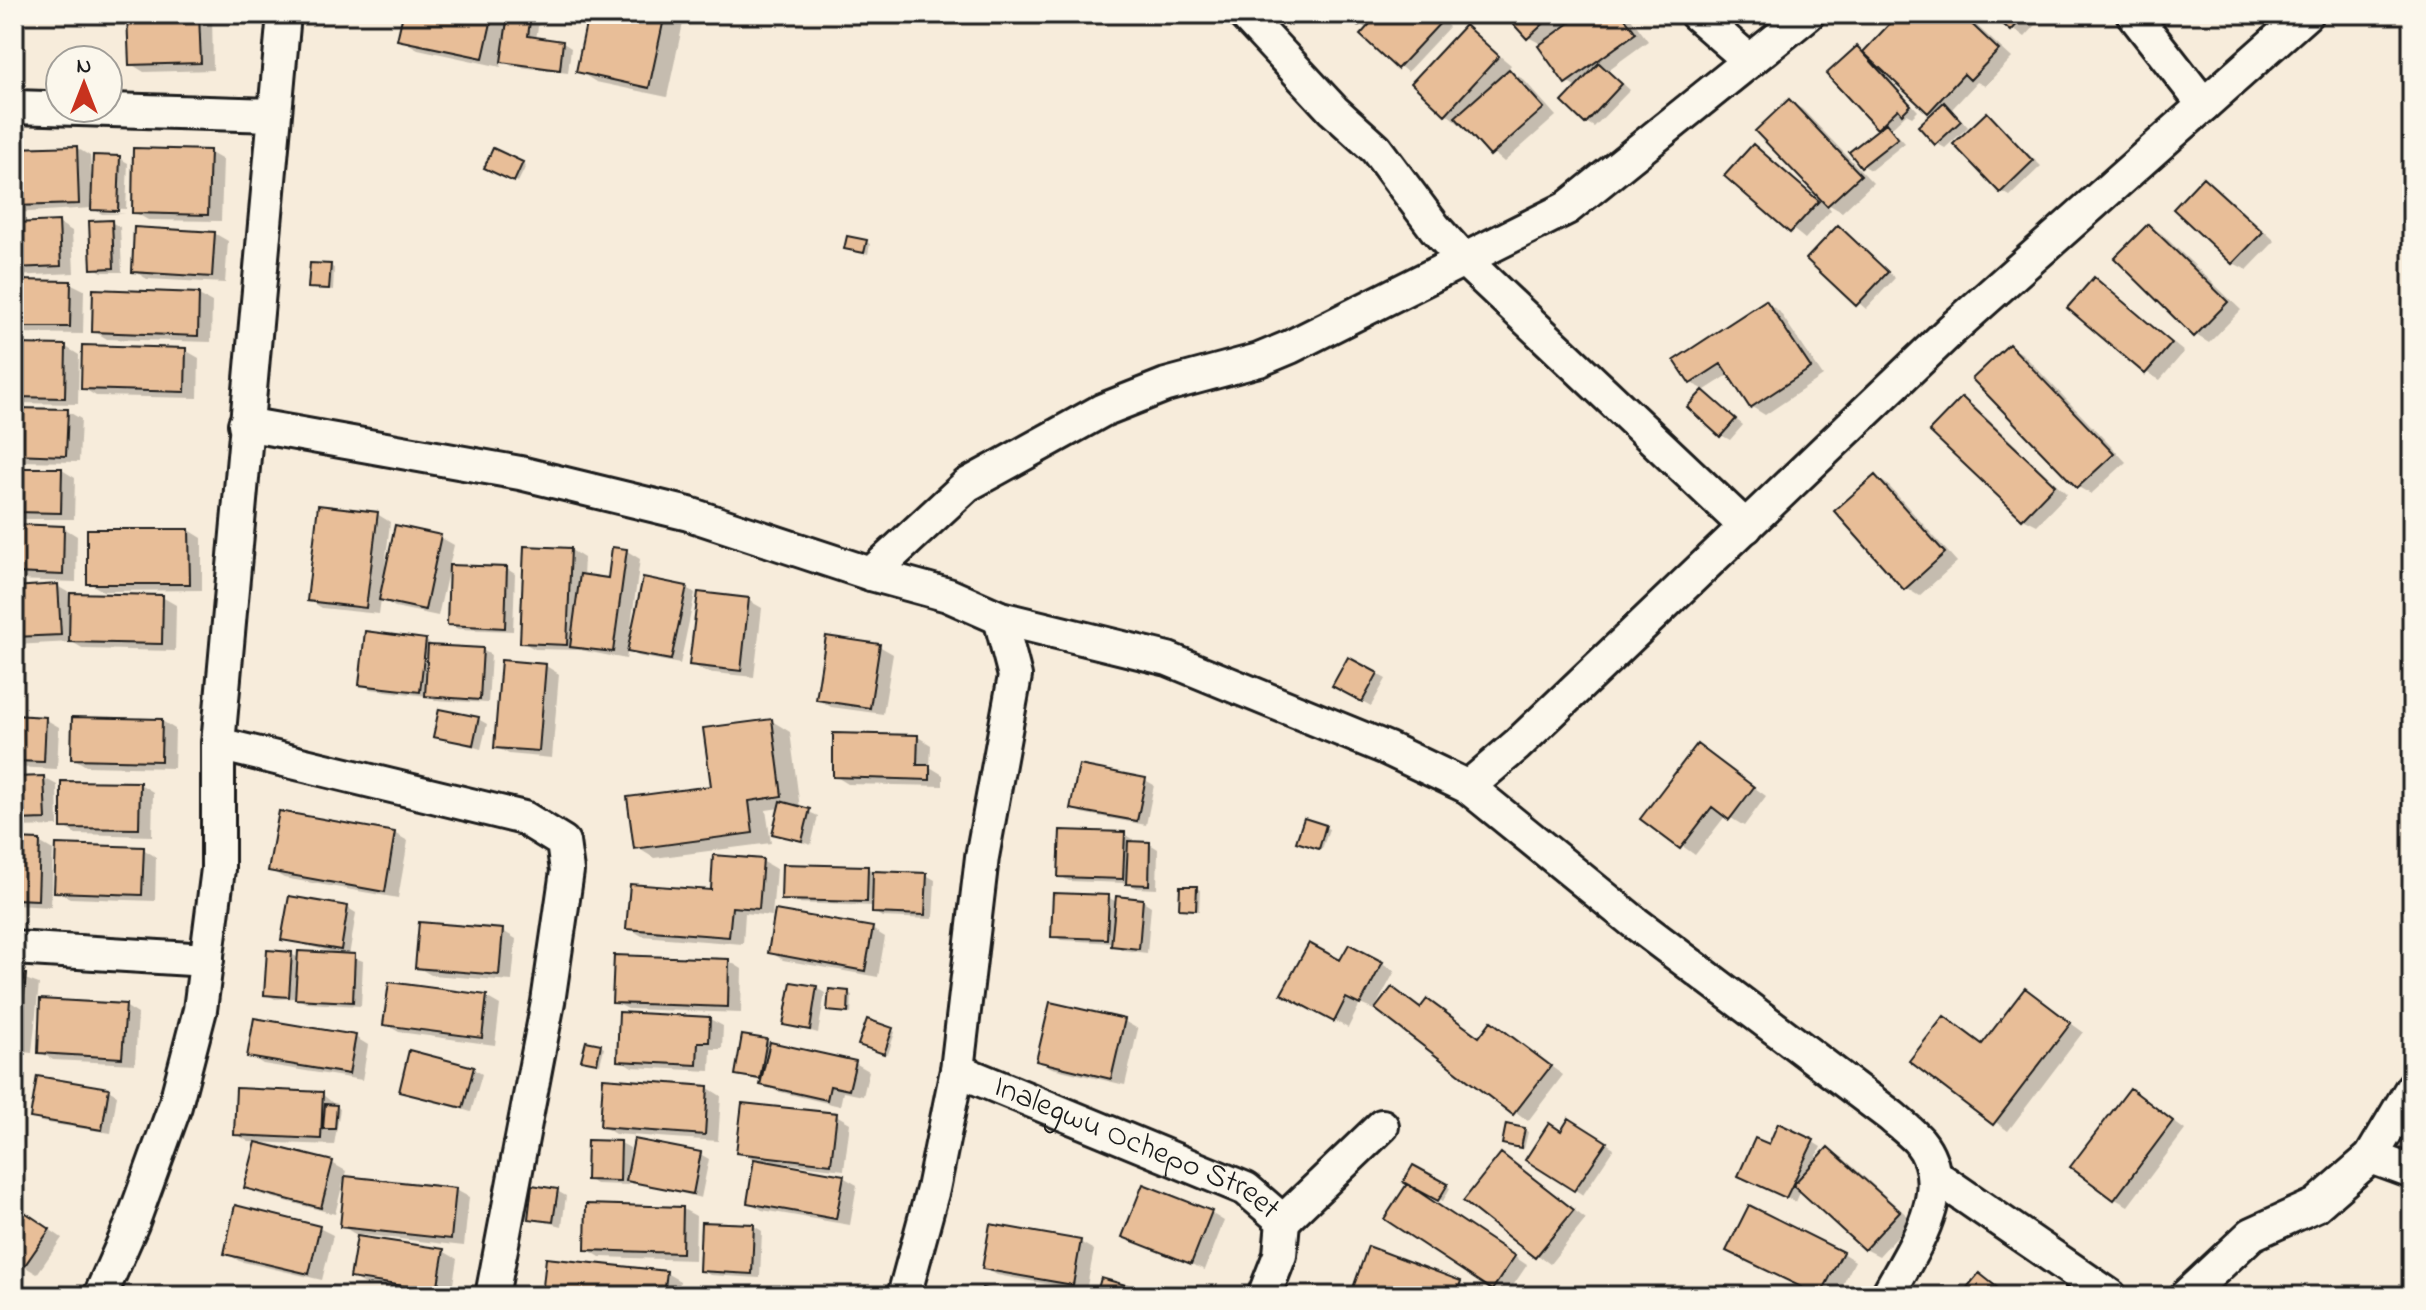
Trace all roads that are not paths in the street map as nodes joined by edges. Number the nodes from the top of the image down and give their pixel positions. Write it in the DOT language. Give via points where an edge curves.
graph roads {
  1 [pos="284,14"];
  2 [pos="1244,14"];
  3 [pos="1696,14"];
  4 [pos="1808,14"];
  5 [pos="2133,14"];
  6 [pos="2306,14"];
  7 [pos="1750,61"];
  8 [pos="2204,105"];
  9 [pos="14,107"];
  10 [pos="274,115"];
  11 [pos="1463,259"];
  12 [pos="245,424"];
  13 [pos="1746,527"];
  14 [pos="871,574"];
  15 [pos="1000,618"];
  16 [pos="218,744"];
  17 [pos="1468,787"];
  18 [pos="14,948"];
  19 [pos="207,960"];
  20 [pos="957,1070"];
  21 [pos="2412,1088"];
  22 [pos="1382,1126"];
  23 [pos="2371,1157"];
  24 [pos="2412,1172"];
  25 [pos="1934,1175"];
  26 [pos="1283,1221"];
  27 [pos="100,1296"];
  28 [pos="492,1296"];
  29 [pos="904,1296"];
  30 [pos="1264,1296"];
  31 [pos="1887,1296"];
  32 [pos="2110,1296"];
  33 [pos="2186,1296"];
  1 -- 10 [label="street"];
  2 -- 11 [label="street" via="1376,149"];
  3 -- 7 [label="street"];
  4 -- 7 [label="street"];
  5 -- 8 [label="street"];
  6 -- 8 [label="street"];
  7 -- 11 [label="street" via="1567,208"];
  8 -- 13 [label="street" via="1951,330"];
  9 -- 10 [label="street"];
  10 -- 12 [label="street"];
  11 -- 13 [label="street"];
  11 -- 14 [label="street" via="1259,360 1166,385 1103,410 967,485"];
  12 -- 14 [label="street" via="520,473 674,510"];
  12 -- 16 [label="street"];
  13 -- 17 [label="street"];
  14 -- 15 [label="street" via="948,595"];
  15 -- 17 [label="street" via="1168,659"];
  15 -- 20 [label="street" via="1015,676 982,857"];
  16 -- 19 [label="street" via="218,869"];
  16 -- 28 [label="street" via="524,818 563,842 567,871 548,1002"];
  17 -- 25 [label="street" via="1634,922 1891,1116 1920,1142"];
  18 -- 19 [label="street"];
  19 -- 27 [label="street" via="175,1106"];
  20 -- 26 [label="street, Inalegwu Ochepo Street" via="1246,1189"];
  20 -- 29 [label="street"];
  21 -- 23 [label="street"];
  22 -- 26 [label="street"];
  23 -- 24 [label="street"];
  23 -- 33 [label="street" via="2316,1205 2252,1234"];
  25 -- 31 [label="street" via="1928,1219"];
  25 -- 32 [label="street"];
  26 -- 30 [label="street, Inalegwu Ochepo Street" via="1280,1255"];
}
